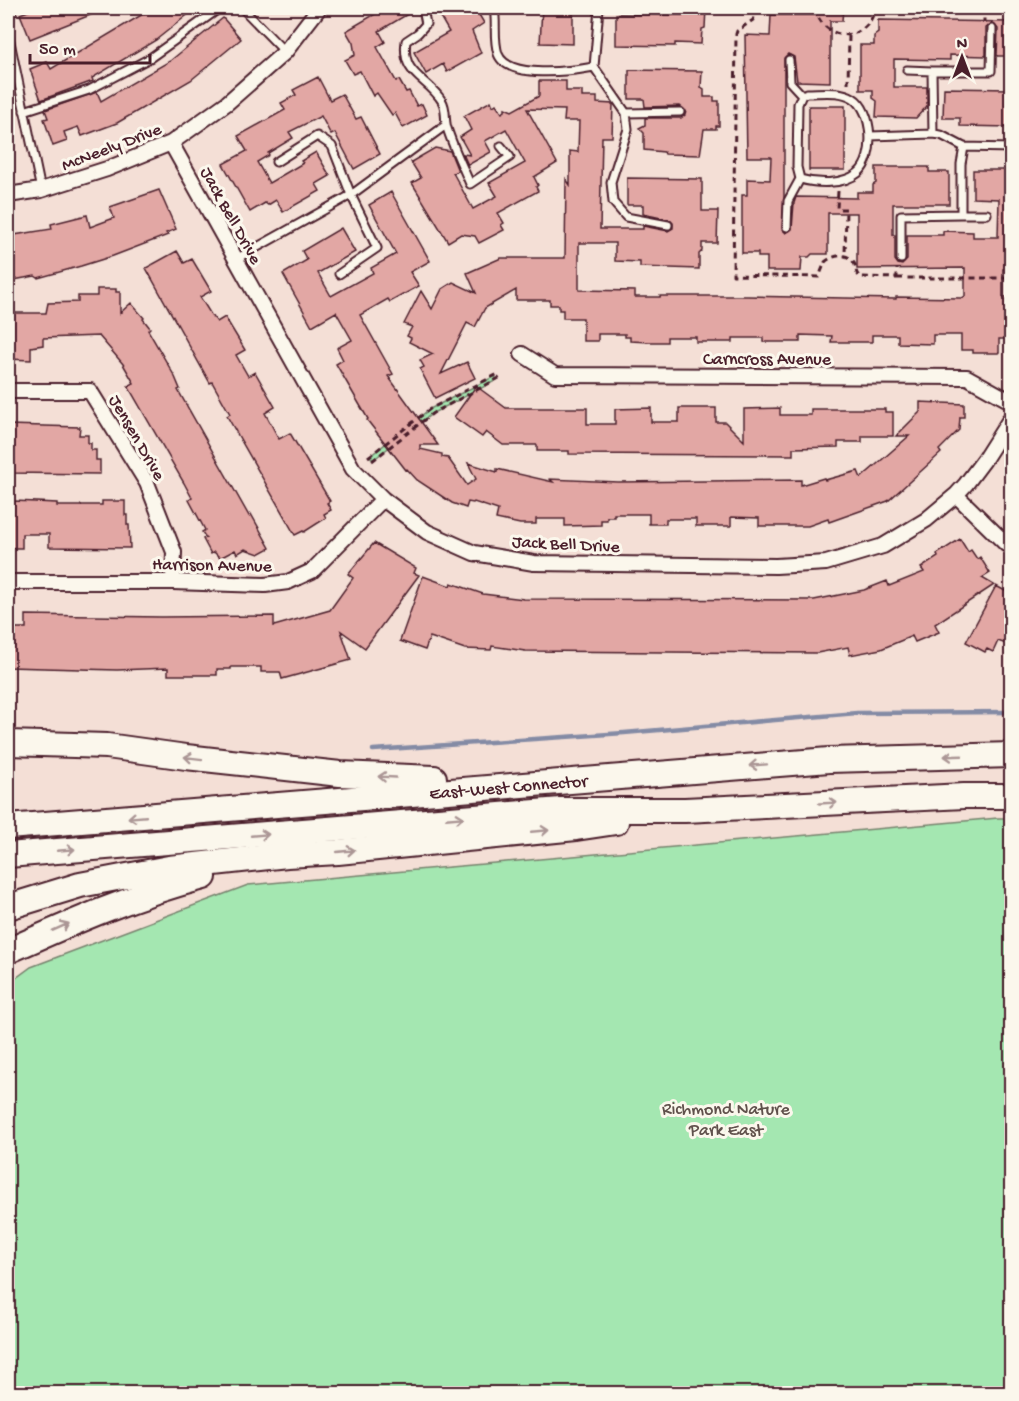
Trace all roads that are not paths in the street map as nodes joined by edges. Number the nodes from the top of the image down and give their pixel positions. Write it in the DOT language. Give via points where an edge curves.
graph roads {
  1 [pos="13,8"];
  2 [pos="220,8"];
  3 [pos="243,8"];
  4 [pos="319,8"];
  5 [pos="494,8"];
  6 [pos="599,8"];
  7 [pos="423,9"];
  8 [pos="8,20"];
  9 [pos="992,29"];
  10 [pos="8,32"];
  11 [pos="285,52"];
  12 [pos="789,60"];
  13 [pos="594,67"];
  14 [pos="907,70"];
  15 [pos="932,71"];
  16 [pos="802,95"];
  17 [pos="24,111"];
  18 [pos="680,112"];
  19 [pos="626,113"];
  20 [pos="446,125"];
  21 [pos="933,134"];
  22 [pos="870,136"];
  23 [pos="171,143"];
  24 [pos="501,146"];
  25 [pos="964,147"];
  26 [pos="1011,148"];
  27 [pos="276,162"];
  28 [pos="800,179"];
  29 [pos="41,190"];
  30 [pos="8,195"];
  31 [pos="351,195"];
  32 [pos="961,214"];
  33 [pos="987,214"];
  34 [pos="669,225"];
  35 [pos="787,227"];
  36 [pos="236,259"];
  37 [pos="901,259"];
  38 [pos="339,274"];
  39 [pos="522,354"];
  40 [pos="8,391"];
  41 [pos="1011,402"];
  42 [pos="1011,416"];
  43 [pos="956,495"];
  44 [pos="383,499"];
  45 [pos="1011,547"];
  46 [pos="8,582"];
  47 [pos="173,582"];
  48 [pos="8,743"];
  49 [pos="1011,754"];
  50 [pos="550,781"];
  51 [pos="1011,795"];
  52 [pos="685,810"];
  53 [pos="8,827"];
  54 [pos="8,855"];
  55 [pos="287,855"];
  56 [pos="8,907"];
  57 [pos="8,951"];
  1 -- 8 [label="lane"];
  2 -- 17 [label="lane" via="150,58 89,90"];
  3 -- 11 [label="lane"];
  4 -- 11 [label="street, McNeely Drive"];
  5 -- 13 [label="lane" via="495,42 500,57 508,65 539,72"];
  6 -- 13 [label="lane"];
  7 -- 20 [label="lane" via="426,24 405,41 404,54 414,75 443,102"];
  9 -- 15 [label="lane" via="991,71"];
  10 -- 17 [label="lane"];
  11 -- 23 [label="street, McNeely Drive" via="227,103"];
  12 -- 16 [label="lane" via="790,82"];
  13 -- 19 [label="lane"];
  14 -- 15 [label="lane"];
  15 -- 21 [label="lane"];
  16 -- 22 [label="lane" via="848,95 855,99 866,112"];
  16 -- 28 [label="lane" via="798,104"];
  17 -- 29 [label="lane"];
  18 -- 19 [label="lane"];
  19 -- 34 [label="lane" via="628,129 611,182 613,202 626,217"];
  20 -- 24 [label="lane" via="470,184 510,157"];
  20 -- 31 [label="lane"];
  21 -- 22 [label="lane"];
  21 -- 25 [label="lane"];
  22 -- 28 [label="lane" via="860,172 838,181"];
  23 -- 29 [label="street, McNeely Drive"];
  23 -- 36 [label="street, Jack Bell Drive"];
  25 -- 26 [label="lane"];
  25 -- 32 [label="lane"];
  27 -- 31 [label="lane" via="318,136 332,146"];
  28 -- 35 [label="lane" via="788,201"];
  29 -- 30 [label="street, McNeely Drive"];
  31 -- 36 [label="lane"];
  31 -- 38 [label="lane" via="377,248"];
  32 -- 33 [label="lane"];
  32 -- 37 [label="lane" via="901,215"];
  36 -- 44 [label="street, Jack Bell Drive" via="353,469"];
  39 -- 41 [label="street, Carncross Avenue" via="555,375 967,377"];
  40 -- 47 [label="street, Jensen Drive" via="90,391 147,483 174,552"];
  42 -- 43 [label="street, Jack Bell Drive"];
  43 -- 44 [label="street, Jack Bell Drive" via="926,520 882,546 826,563 776,566 534,563 474,554 427,532"];
  43 -- 45 [label="street"];
  44 -- 47 [label="street, Harrison Avenue" via="312,571 288,582"];
  46 -- 47 [label="street, Harrison Avenue"];
  50 -- 48 [label="highway, one-way" via="340,774 107,746"];
  49 -- 50 [label="highway, East-West Connector, one-way" via="829,760"];
  50 -- 53 [label="highway, East-West Connector, one-way"];
  52 -- 51 [label="highway, East-West Connector, one-way"];
  54 -- 52 [label="highway, East-West Connector, one-way" via="561,810"];
  55 -- 52 [label="highway, one-way" via="576,828"];
  55 -- 56 [label="highway" via="169,868 80,885"];
  57 -- 55 [label="highway, one-way" via="102,909 171,885"];
}
